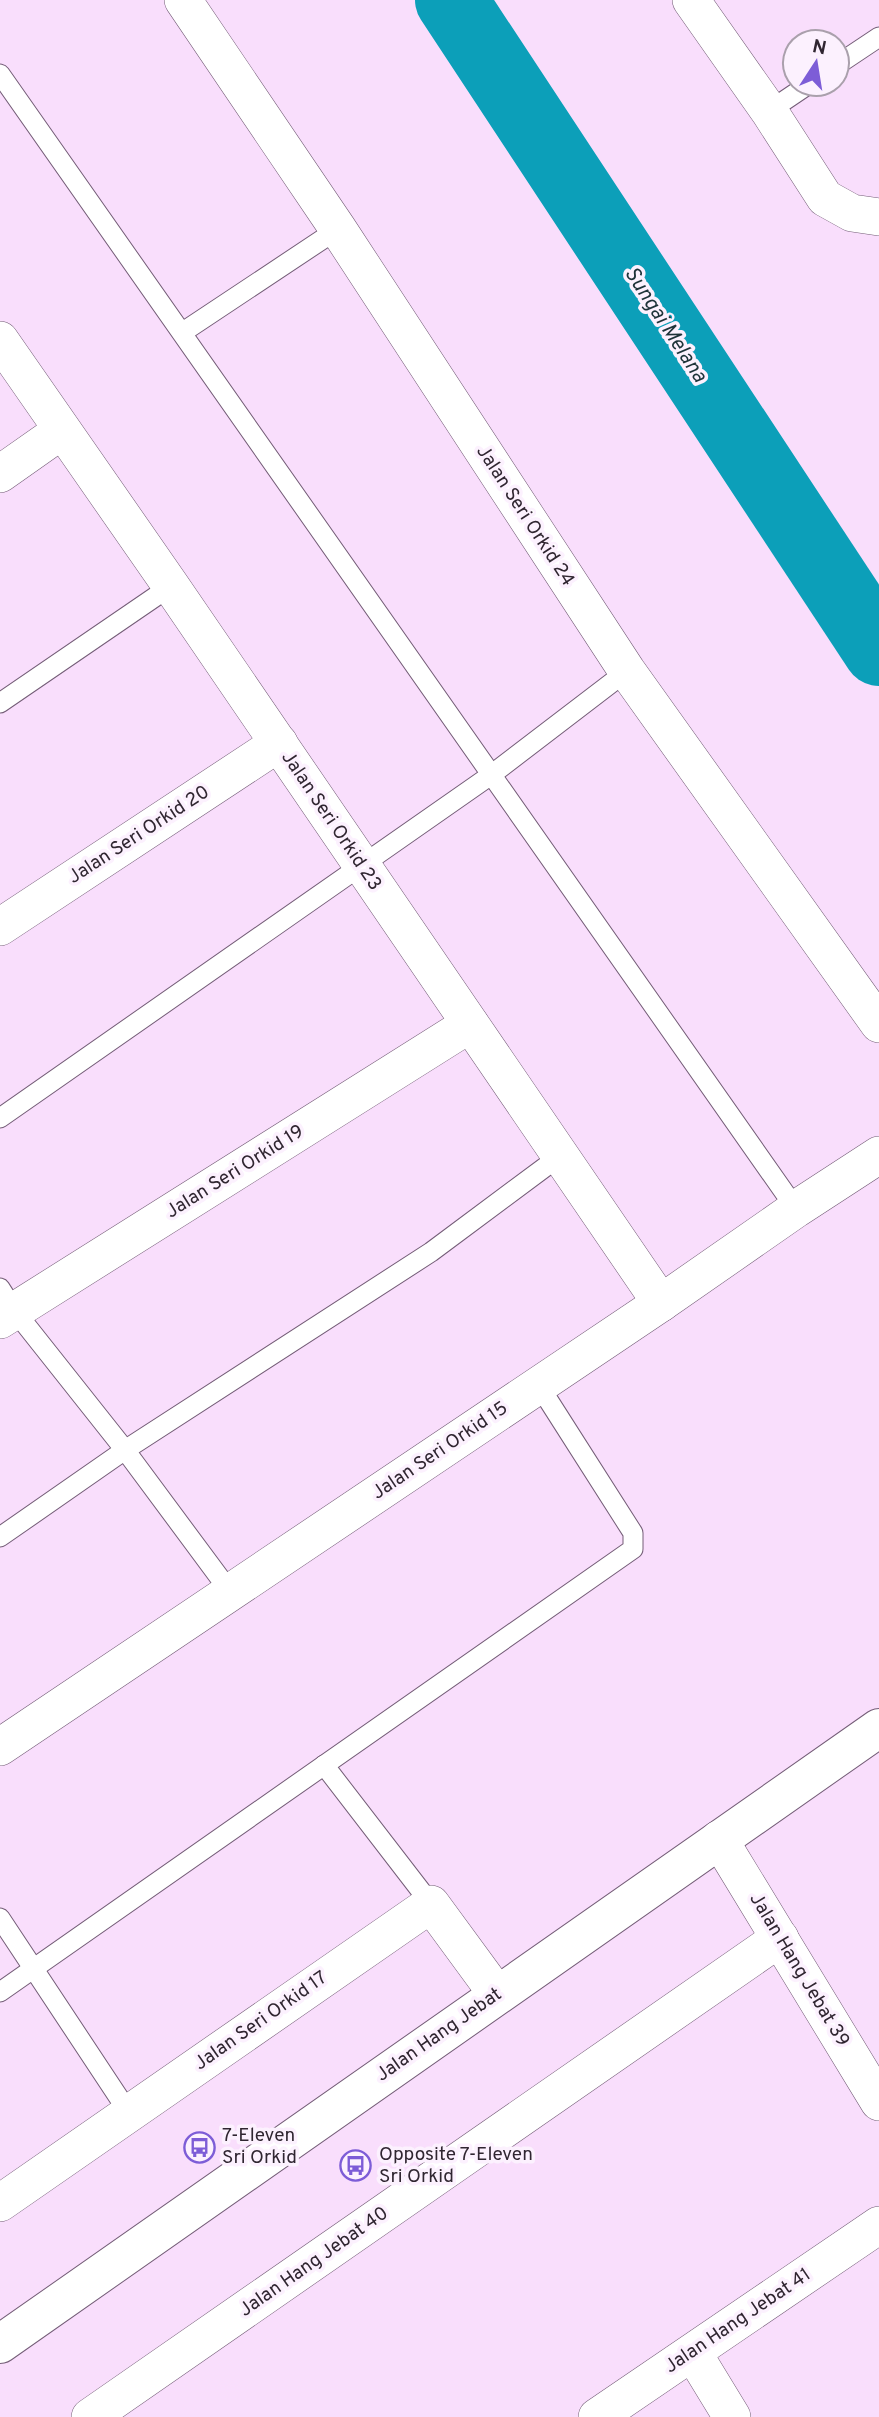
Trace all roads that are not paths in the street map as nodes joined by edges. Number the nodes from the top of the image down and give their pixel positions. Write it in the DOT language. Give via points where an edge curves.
graph roads {
  1 [pos="183,0"];
  2 [pos="691,0"];
  3 [pos="879,37"];
  4 [pos="851,56"];
  5 [pos="0,74"];
  6 [pos="788,98"];
  7 [pos="769,111"];
  8 [pos="865,215"];
  9 [pos="338,229"];
  10 [pos="183,331"];
  11 [pos="0,340"];
  12 [pos="61,431"];
  13 [pos="0,474"];
  14 [pos="171,586"];
  15 [pos="627,671"];
  16 [pos="0,704"];
  17 [pos="279,743"];
  18 [pos="491,775"];
  19 [pos="362,866"];
  20 [pos="0,927"];
  21 [pos="470,1024"];
  22 [pos="879,1024"];
  23 [pos="0,1118"];
  24 [pos="879,1155"];
  25 [pos="559,1156"];
  26 [pos="796,1209"];
  27 [pos="661,1303"];
  28 [pos="5,1306"];
  29 [pos="538,1384"];
  30 [pos="125,1450"];
  31 [pos="0,1537"];
  32 [pos="231,1593"];
  33 [pos="874,1731"];
  34 [pos="0,1747"];
  35 [pos="324,1765"];
  36 [pos="719,1839"];
  37 [pos="431,1904"];
  38 [pos="0,1918"];
  39 [pos="780,1938"];
  40 [pos="34,1969"];
  41 [pos="0,1992"];
  42 [pos="496,1994"];
  43 [pos="879,2102"];
  44 [pos="129,2113"];
  45 [pos="0,2203"];
  46 [pos="879,2225"];
  47 [pos="0,2344"];
  48 [pos="693,2353"];
  49 [pos="90,2417"];
  50 [pos="597,2417"];
  51 [pos="732,2417"];
  1 -- 9 [label="street, Jalan Seri Orkid 24"];
  2 -- 7 [label="street"];
  3 -- 4 [label="lane"];
  5 -- 10 [label="lane"];
  6 -- 7 [label="lane"];
  7 -- 8 [label="street" via="825,198"];
  9 -- 10 [label="lane"];
  9 -- 15 [label="street, Jalan Seri Orkid 24"];
  10 -- 18 [label="lane"];
  11 -- 12 [label="street, Jalan Seri Orkid 23"];
  12 -- 13 [label="street"];
  12 -- 14 [label="street, Jalan Seri Orkid 23"];
  14 -- 16 [label="lane"];
  14 -- 17 [label="street, Jalan Seri Orkid 23"];
  15 -- 18 [label="lane"];
  15 -- 22 [label="street, Jalan Seri Orkid 24"];
  17 -- 19 [label="street, Jalan Seri Orkid 23"];
  17 -- 20 [label="street, Jalan Seri Orkid 20"];
  18 -- 19 [label="lane"];
  18 -- 26 [label="lane"];
  19 -- 21 [label="street, Jalan Seri Orkid 23"];
  19 -- 23 [label="lane"];
  21 -- 25 [label="street, Jalan Seri Orkid 23"];
  21 -- 28 [label="street, Jalan Seri Orkid 19"];
  24 -- 26 [label="street, Jalan Seri Orkid 15"];
  25 -- 27 [label="street, Jalan Seri Orkid 23"];
  25 -- 30 [label="lane" via="431,1252"];
  26 -- 27 [label="street, Jalan Seri Orkid 15"];
  27 -- 29 [label="street, Jalan Seri Orkid 15"];
  28 -- 30 [label="lane"];
  29 -- 32 [label="street, Jalan Seri Orkid 15"];
  29 -- 35 [label="lane" via="633,1533 633,1549"];
  30 -- 31 [label="lane"];
  30 -- 32 [label="lane"];
  32 -- 34 [label="street, Jalan Seri Orkid 15"];
  33 -- 36 [label="street, Jalan Hang Jebat"];
  35 -- 37 [label="lane"];
  35 -- 40 [label="lane"];
  36 -- 39 [label="street, Jalan Hang Jebat 39"];
  36 -- 42 [label="street, Jalan Hang Jebat"];
  37 -- 42 [label="street"];
  37 -- 44 [label="street, Jalan Seri Orkid 17"];
  38 -- 40 [label="lane"];
  39 -- 43 [label="street, Jalan Hang Jebat 39"];
  39 -- 49 [label="street, Jalan Hang Jebat 40"];
  40 -- 41 [label="lane"];
  40 -- 44 [label="lane"];
  42 -- 47 [label="street, Jalan Hang Jebat"];
  44 -- 45 [label="street, Jalan Seri Orkid 17"];
  46 -- 48 [label="street, Jalan Hang Jebat 41"];
  48 -- 50 [label="street, Jalan Hang Jebat 41"];
  48 -- 51 [label="street"];
}
